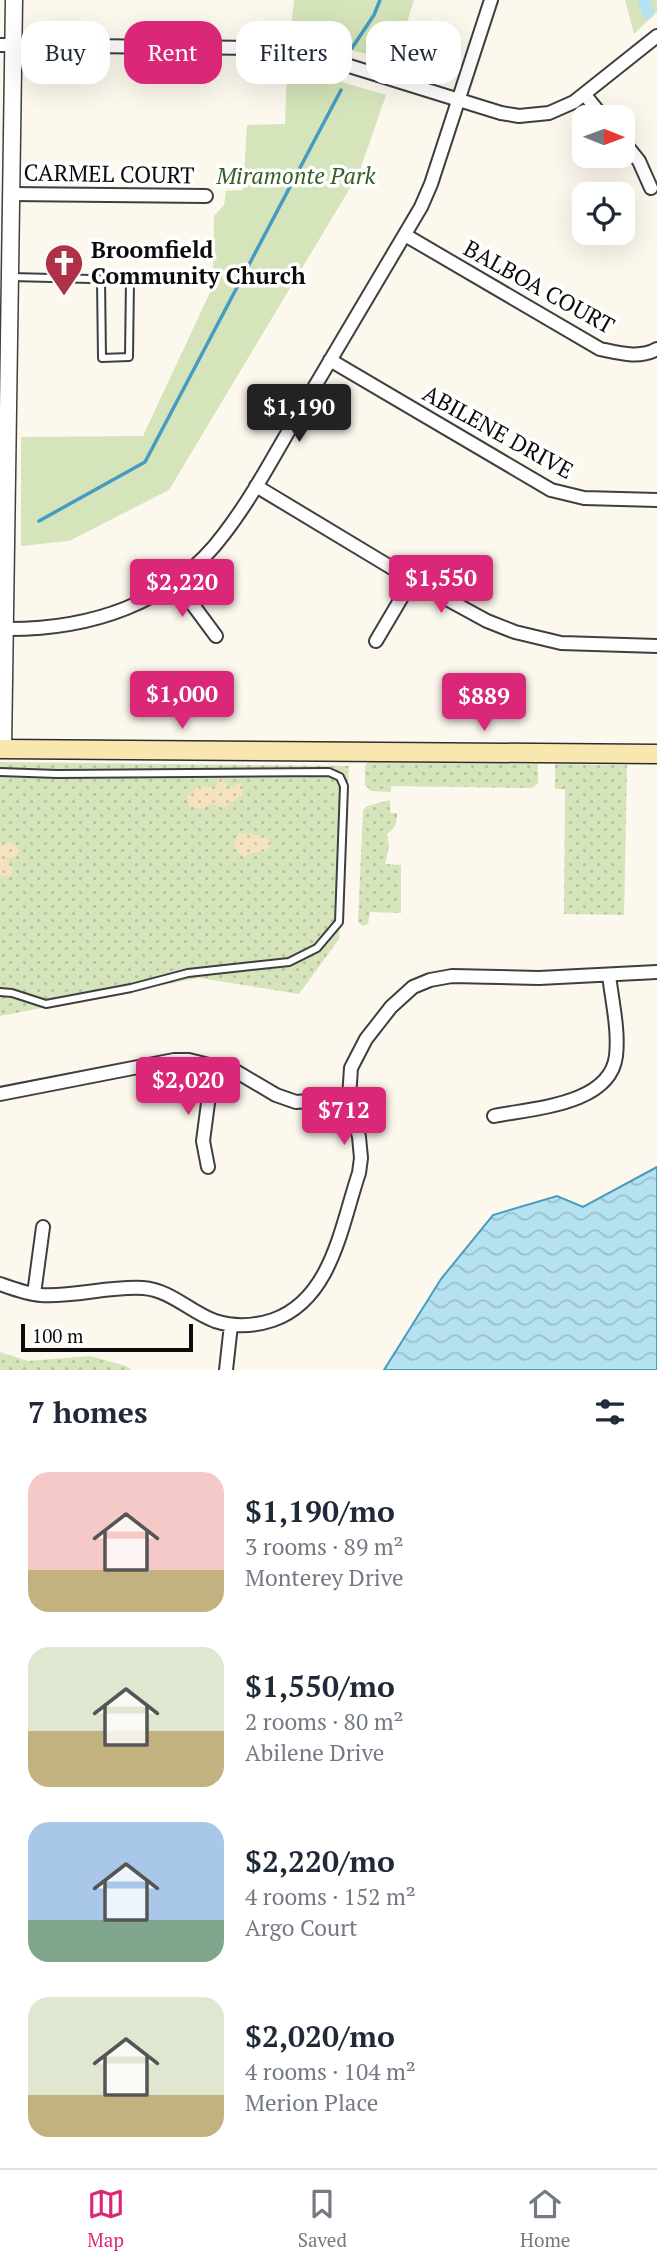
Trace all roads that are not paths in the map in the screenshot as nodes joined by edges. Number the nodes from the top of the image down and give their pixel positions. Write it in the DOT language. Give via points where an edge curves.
graph roads {
  1 [pos="14,0"];
  2 [pos="491,0"];
  3 [pos="657,36"];
  4 [pos="6,45"];
  5 [pos="584,95"];
  6 [pos="459,101"];
  7 [pos="593,105"];
  8 [pos="635,157"];
  9 [pos="650,188"];
  10 [pos="5,193"];
  11 [pos="206,196"];
  12 [pos="405,234"];
  13 [pos="10,277"];
  14 [pos="101,280"];
  15 [pos="657,349"];
  16 [pos="330,360"];
  17 [pos="256,486"];
  18 [pos="657,500"];
  19 [pos="412,580"];
  20 [pos="176,582"];
  21 [pos="4,629"];
  22 [pos="216,636"];
  23 [pos="376,641"];
  24 [pos="657,646"];
  25 [pos="1,749"];
  26 [pos="657,754"];
  27 [pos="0,772"];
  28 [pos="657,972"];
  29 [pos="609,975"];
  30 [pos="0,992"];
  31 [pos="213,1065"];
  32 [pos="0,1094"];
  33 [pos="349,1098"];
  34 [pos="494,1116"];
  35 [pos="208,1167"];
  36 [pos="43,1227"];
  37 [pos="0,1284"];
  38 [pos="34,1294"];
  39 [pos="231,1325"];
  40 [pos="226,1370"];
  1 -- 4 [label="street"];
  2 -- 6 [label="street"];
  3 -- 5 [label="street"];
  4 -- 6 [label="street" via="283,50 343,63"];
  4 -- 10 [label="street"];
  5 -- 6 [label="street" via="563,108 533,116 511,116"];
  5 -- 7 [label="street"];
  6 -- 12 [label="street" via="431,184"];
  8 -- 9 [label="street"];
  10 -- 11 [label="street, CARMEL COURT"];
  10 -- 13 [label="street"];
  12 -- 15 [label="street, BALBOA COURT" via="600,349 635,354"];
  12 -- 16 [label="street"];
  13 -- 14 [label="lane"];
  13 -- 21 [label="street"];
  14 -- 14 [label="lane" via="130,280 130,357 102,358"];
  16 -- 17 [label="street"];
  16 -- 18 [label="street, ABILENE DRIVE" via="551,489 584,498"];
  17 -- 19 [label="street"];
  17 -- 20 [label="street" via="208,554"];
  19 -- 23 [label="street"];
  19 -- 24 [label="street" via="487,621 537,638 578,645"];
  20 -- 21 [label="street" via="101,618"];
  20 -- 22 [label="street"];
  21 -- 25 [label="street"];
  25 -- 26 [label="main road"];
  27 -- 30 [label="lane" via="329,772 344,786 339,922 317,948 289,962 188,973 46,1003"];
  28 -- 29 [label="street"];
  29 -- 33 [label="street" via="452,976 413,987 391,1007 357,1052"];
  29 -- 34 [label="street" via="616,1056 604,1082 584,1096"];
  31 -- 32 [label="street" via="174,1060"];
  31 -- 33 [label="street" via="296,1102"];
  31 -- 35 [label="street" via="203,1141"];
  33 -- 39 [label="street" via="359,1137 360,1166 323,1279 305,1301 284,1315 254,1325"];
  36 -- 38 [label="street"];
  37 -- 38 [label="street"];
  38 -- 39 [label="street" via="149,1289"];
  39 -- 40 [label="street"];
}
